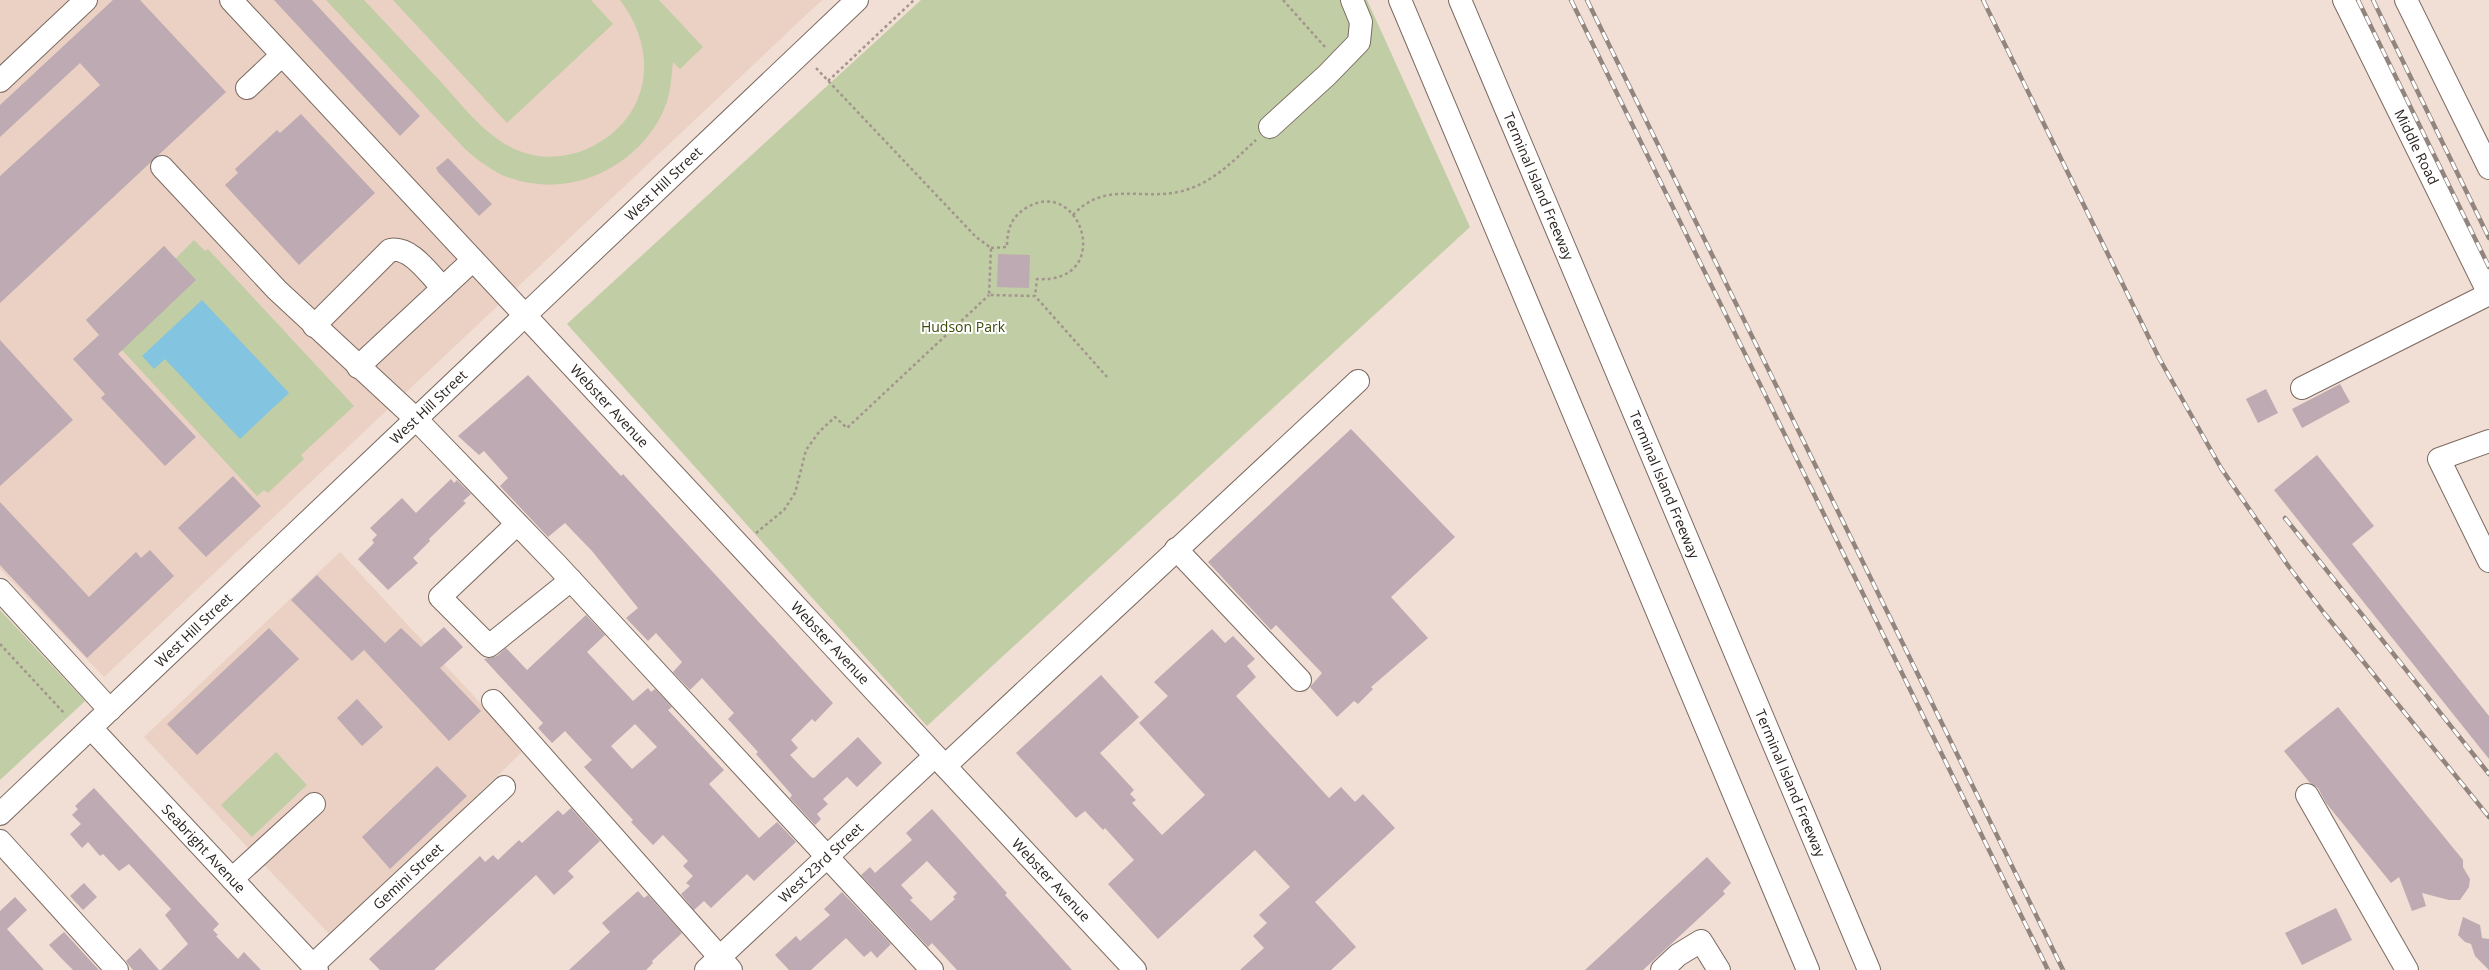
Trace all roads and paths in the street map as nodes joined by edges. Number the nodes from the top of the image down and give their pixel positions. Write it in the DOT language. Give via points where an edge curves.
graph roads {
  1 [pos="86,0"];
  2 [pos="230,0"];
  3 [pos="857,0"];
  4 [pos="914,0"];
  5 [pos="1283,0"];
  6 [pos="1352,0"];
  7 [pos="1400,0"];
  8 [pos="1460,0"];
  9 [pos="2344,0"];
  10 [pos="2406,0"];
  11 [pos="801,53"];
  12 [pos="282,55"];
  13 [pos="1340,63"];
  14 [pos="0,81"];
  15 [pos="828,81"];
  16 [pos="247,88"];
  17 [pos="1270,127"];
  18 [pos="162,167"];
  19 [pos="2489,168"];
  20 [pos="1073,215"];
  21 [pos="991,248"];
  22 [pos="473,260"];
  23 [pos="443,288"];
  24 [pos="2489,294"];
  25 [pos="989,295"];
  26 [pos="1035,296"];
  27 [pos="525,316"];
  28 [pos="314,326"];
  29 [pos="358,367"];
  30 [pos="1107,377"];
  31 [pos="1358,381"];
  32 [pos="2302,388"];
  33 [pos="416,419"];
  34 [pos="2489,441"];
  35 [pos="517,524"];
  36 [pos="740,546"];
  37 [pos="1176,550"];
  38 [pos="2489,561"];
  39 [pos="571,580"];
  40 [pos="0,590"];
  41 [pos="0,644"];
  42 [pos="1300,680"];
  43 [pos="494,701"];
  44 [pos="110,710"];
  45 [pos="64,713"];
  46 [pos="91,728"];
  47 [pos="940,761"];
  48 [pos="504,787"];
  49 [pos="2307,795"];
  50 [pos="314,804"];
  51 [pos="0,814"];
  52 [pos="0,841"];
  53 [pos="827,857"];
  54 [pos="232,879"];
  55 [pos="719,966"];
  56 [pos="315,968"];
  57 [pos="117,970"];
  58 [pos="932,970"];
  59 [pos="1135,970"];
  60 [pos="1662,970"];
  61 [pos="1719,970"];
  62 [pos="1808,970"];
  63 [pos="1870,970"];
  64 [pos="2408,970"];
  1 -- 14 [label="main road"];
  2 -- 12 [label="main road, Webster Avenue"];
  3 -- 11 [label="main road, West Hill Street"];
  4 -- 15 [label="path"];
  5 -- 13 [label="path"];
  6 -- 13 [label="main road" via="1361,22 1359,42"];
  7 -- 62 [label="main road"];
  8 -- 63 [label="main road, Terminal Island Freeway"];
  9 -- 24 [label="main road, Middle Road"];
  10 -- 19 [label="main road"];
  11 -- 15 [label="path"];
  11 -- 27 [label="main road, West Hill Street"];
  12 -- 16 [label="main road"];
  12 -- 22 [label="main road, Webster Avenue"];
  13 -- 17 [label="main road"];
  15 -- 21 [label="path" via="976,237"];
  17 -- 20 [label="path" via="1207,182 1178,192 1112,194 1094,199"];
  18 -- 28 [label="main road"];
  20 -- 21 [label="path" via="1057,204 1044,202 1030,205 1019,212 1011,222 1007,234 1007,247"];
  20 -- 26 [label="path" via="1083,232 1084,245 1080,258 1073,269 1062,276 1051,280 1037,279"];
  21 -- 25 [label="path"];
  22 -- 23 [label="main road"];
  22 -- 27 [label="main road, Webster Avenue"];
  23 -- 28 [label="main road" via="407,252 399,248 390,250"];
  23 -- 29 [label="main road"];
  24 -- 32 [label="main road"];
  25 -- 26 [label="path"];
  25 -- 36 [label="path" via="847,428 836,417 820,432 806,450 795,493 784,510"];
  26 -- 30 [label="path"];
  27 -- 33 [label="main road, West Hill Street"];
  27 -- 36 [label="main road, Webster Avenue"];
  28 -- 29 [label="main road"];
  29 -- 33 [label="main road"];
  31 -- 37 [label="main road, West 23rd Street"];
  33 -- 35 [label="main road"];
  33 -- 44 [label="main road, West Hill Street"];
  34 -- 38 [label="main road" via="2438,459"];
  35 -- 39 [label="main road"];
  35 -- 39 [label="main road" via="440,597 489,646"];
  36 -- 47 [label="main road, Webster Avenue"];
  37 -- 42 [label="main road"];
  37 -- 47 [label="main road, West 23rd Street"];
  39 -- 53 [label="main road"];
  40 -- 44 [label="main road"];
  41 -- 45 [label="path"];
  43 -- 55 [label="main road"];
  44 -- 46 [label="main road, West Hill Street"];
  46 -- 51 [label="main road, West Hill Street"];
  46 -- 54 [label="main road, Seabright Avenue"];
  47 -- 53 [label="main road, West 23rd Street"];
  47 -- 59 [label="main road, Webster Avenue"];
  48 -- 56 [label="main road, Gemini Street"];
  49 -- 64 [label="main road"];
  50 -- 54 [label="main road"];
  52 -- 57 [label="main road"];
  53 -- 55 [label="main road, West 23rd Street"];
  53 -- 58 [label="main road"];
  54 -- 56 [label="main road, Seabright Avenue"];
  60 -- 61 [label="main road" via="1678,955 1701,941"];
}
